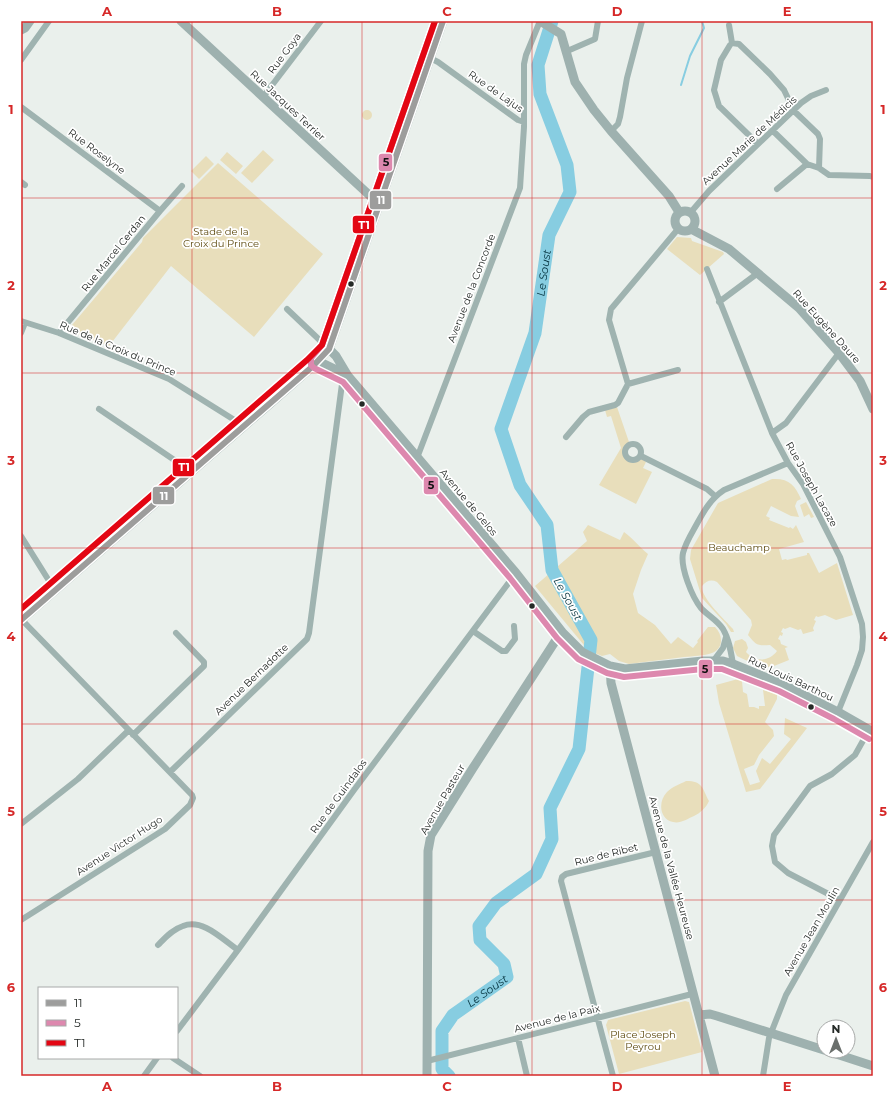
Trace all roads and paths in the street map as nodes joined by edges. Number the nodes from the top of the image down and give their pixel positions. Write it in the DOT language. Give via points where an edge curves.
graph roads {
  1 [pos="30,21"];
  2 [pos="49,21"];
  3 [pos="181,21"];
  4 [pos="321,21"];
  5 [pos="443,21"];
  6 [pos="598,21"];
  7 [pos="642,21"];
  8 [pos="541,22"];
  9 [pos="729,25"];
  10 [pos="21,30"];
  11 [pos="732,43"];
  12 [pos="565,52"];
  13 [pos="430,58"];
  14 [pos="21,60"];
  15 [pos="826,90"];
  16 [pos="263,97"];
  17 [pos="21,107"];
  18 [pos="794,112"];
  19 [pos="524,122"];
  20 [pos="611,131"];
  21 [pos="774,131"];
  22 [pos="758,144"];
  23 [pos="807,164"];
  24 [pos="819,168"];
  25 [pos="873,177"];
  26 [pos="182,186"];
  27 [pos="777,190"];
  28 [pos="380,205"];
  29 [pos="160,211"];
  30 [pos="679,212"];
  31 [pos="691,212"];
  32 [pos="678,228"];
  33 [pos="690,230"];
  34 [pos="707,269"];
  35 [pos="758,273"];
  36 [pos="719,302"];
  37 [pos="287,309"];
  38 [pos="23,322"];
  39 [pos="21,333"];
  40 [pos="59,333"];
  41 [pos="329,349"];
  42 [pos="839,353"];
  43 [pos="318,361"];
  44 [pos="678,370"];
  45 [pos="348,376"];
  46 [pos="628,384"];
  47 [pos="99,409"];
  48 [pos="873,409"];
  49 [pos="244,426"];
  50 [pos="772,433"];
  51 [pos="566,437"];
  52 [pos="641,456"];
  53 [pos="417,458"];
  54 [pos="788,463"];
  55 [pos="192,472"];
  56 [pos="715,496"];
  57 [pos="21,536"];
  58 [pos="516,573"];
  59 [pos="56,589"];
  60 [pos="21,620"];
  61 [pos="514,626"];
  62 [pos="473,631"];
  63 [pos="176,633"];
  64 [pos="563,633"];
  65 [pos="726,637"];
  66 [pos="714,660"];
  67 [pos="600,662"];
  68 [pos="733,664"];
  69 [pos="610,666"];
  70 [pos="838,712"];
  71 [pos="871,731"];
  72 [pos="131,732"];
  73 [pos="170,772"];
  74 [pos="21,824"];
  75 [pos="873,842"];
  76 [pos="656,852"];
  77 [pos="840,900"];
  78 [pos="21,920"];
  79 [pos="158,945"];
  80 [pos="238,950"];
  81 [pos="692,994"];
  82 [pos="699,1015"];
  83 [pos="598,1017"];
  84 [pos="178,1030"];
  85 [pos="770,1033"];
  86 [pos="518,1038"];
  87 [pos="816,1048"];
  88 [pos="156,1059"];
  89 [pos="174,1059"];
  90 [pos="851,1059"];
  91 [pos="432,1060"];
  92 [pos="873,1066"];
  93 [pos="144,1076"];
  94 [pos="200,1076"];
  95 [pos="427,1076"];
  96 [pos="527,1076"];
  97 [pos="613,1076"];
  98 [pos="715,1076"];
  99 [pos="763,1076"];
  1 -- 10 [label="street"];
  2 -- 14 [label="street"];
  3 -- 16 [label="street, Rue Jacques Terrier"];
  4 -- 16 [label="street, Rue Goya"];
  5 -- 13 [label="street"];
  6 -- 12 [label="street" via="595,39"];
  7 -- 20 [label="street" via="620,117 618,124"];
  8 -- 12 [label="street" via="561,34"];
  8 -- 19 [label="street, Rue de Lajus" via="524,64"];
  9 -- 11 [label="street"];
  11 -- 18 [label="street" via="739,44 770,74 784,90"];
  11 -- 22 [label="street" via="721,60 714,90 719,106"];
  12 -- 20 [label="street" via="575,82"];
  13 -- 19 [label="street, Rue de Lajus"];
  13 -- 28 [label="street"];
  15 -- 18 [label="street, Avenue Marie de Médicis" via="811,96"];
  16 -- 28 [label="street, Rue Jacques Terrier"];
  17 -- 29 [label="street, Rue Roselyne"];
  18 -- 21 [label="street, Avenue Marie de Médicis"];
  18 -- 24 [label="street" via="818,134"];
  19 -- 53 [label="street, Avenue de la Concorde" via="520,188"];
  20 -- 30 [label="street" via="669,196"];
  21 -- 22 [label="street, Avenue Marie de Médicis"];
  21 -- 23 [label="street"];
  22 -- 31 [label="street, Avenue Marie de Médicis" via="709,190"];
  23 -- 24 [label="street"];
  23 -- 27 [label="street"];
  24 -- 25 [label="street" via="829,175"];
  26 -- 29 [label="street, Rue Marcel Cerdan"];
  28 -- 41 [label="street"];
  29 -- 40 [label="street, Rue Marcel Cerdan"];
  30 -- 31 [label="street"];
  30 -- 32 [label="street" via="674,220"];
  31 -- 33 [label="street" via="696,221"];
  32 -- 33 [label="street"];
  32 -- 46 [label="street" via="611,309 609,320"];
  33 -- 35 [label="street, Rue Eugène Daure" via="729,249"];
  34 -- 36 [label="street, Rue Joseph Lacaze"];
  35 -- 36 [label="street"];
  35 -- 42 [label="street, Rue Eugène Daure" via="799,308"];
  36 -- 50 [label="street, Rue Joseph Lacaze"];
  37 -- 41 [label="street"];
  38 -- 39 [label="street"];
  38 -- 40 [label="street, Rue de la Croix du Prince"];
  40 -- 49 [label="street, Rue de la Croix du Prince" via="169,379"];
  41 -- 43 [label="street"];
  41 -- 45 [label="street, Avenue de Gelos"];
  42 -- 48 [label="street, Rue Eugène Daure" via="860,381"];
  42 -- 50 [label="street" via="786,423"];
  43 -- 45 [label="street"];
  43 -- 49 [label="street"];
  44 -- 46 [label="street"];
  45 -- 53 [label="street, Avenue de Gelos"];
  45 -- 73 [label="street, Avenue Bernadotte" via="342,384 307,639"];
  46 -- 51 [label="street" via="615,406 589,412"];
  47 -- 55 [label="street"];
  49 -- 55 [label="street"];
  50 -- 54 [label="street, Rue Joseph Lacaze"];
  52 -- 56 [label="street" via="707,489"];
  53 -- 58 [label="street, Avenue de Gelos"];
  54 -- 56 [label="street"];
  54 -- 70 [label="street, Rue Joseph Lacaze" via="803,484 840,557 862,624 862,650"];
  55 -- 59 [label="street"];
  56 -- 65 [label="street" via="707,505 685,546 682,562 696,601 720,625"];
  57 -- 59 [label="street"];
  58 -- 62 [label="street, Rue de Guindalos"];
  58 -- 64 [label="street, Avenue de Gelos"];
  59 -- 60 [label="street"];
  60 -- 72 [label="street"];
  61 -- 62 [label="street" via="515,639 506,651 502,651"];
  62 -- 80 [label="street, Rue de Guindalos"];
  63 -- 72 [label="street" via="204,662 204,666"];
  64 -- 67 [label="street, Avenue de Gelos" via="582,652"];
  64 -- 91 [label="street, Avenue Pasteur" via="556,640 431,835 428,859"];
  65 -- 66 [label="street" via="723,648"];
  65 -- 68 [label="street"];
  66 -- 68 [label="street, Rue Louis Barthou"];
  66 -- 69 [label="street, Rue Louis Barthou" via="625,669"];
  67 -- 69 [label="street, Rue Louis Barthou"];
  68 -- 70 [label="street, Rue Louis Barthou" via="777,681"];
  69 -- 76 [label="street, Avenue de la Vallée Heureuse" via="611,683"];
  70 -- 71 [label="street, Rue Louis Barthou"];
  71 -- 77 [label="street" via="854,755 832,774 810,786 774,835 772,846 775,862 788,873"];
  72 -- 73 [label="street"];
  72 -- 74 [label="street" via="78,779"];
  73 -- 78 [label="street, Avenue Victor Hugo" via="193,798 165,829"];
  75 -- 77 [label="street, Avenue Jean Moulin"];
  76 -- 81 [label="street, Avenue de la Vallée Heureuse"];
  76 -- 83 [label="street, Rue de Ribet" via="562,877"];
  77 -- 85 [label="street, Avenue Jean Moulin" via="786,995"];
  79 -- 80 [label="street" via="172,932 192,924 204,926"];
  80 -- 84 [label="street, Rue de Guindalos"];
  81 -- 82 [label="street, Avenue de la Vallée Heureuse"];
  81 -- 83 [label="street, Avenue de la Paix"];
  82 -- 85 [label="street" via="710,1014"];
  82 -- 98 [label="street, Avenue de la Vallée Heureuse"];
  83 -- 86 [label="street, Avenue de la Paix"];
  83 -- 97 [label="street"];
  85 -- 87 [label="street"];
  85 -- 99 [label="street, Avenue Jean Moulin"];
  86 -- 91 [label="street, Avenue de la Paix"];
  86 -- 96 [label="street"];
  88 -- 93 [label="street"];
  89 -- 94 [label="street"];
  90 -- 92 [label="street"];
  91 -- 95 [label="street, Avenue Pasteur"];
}
